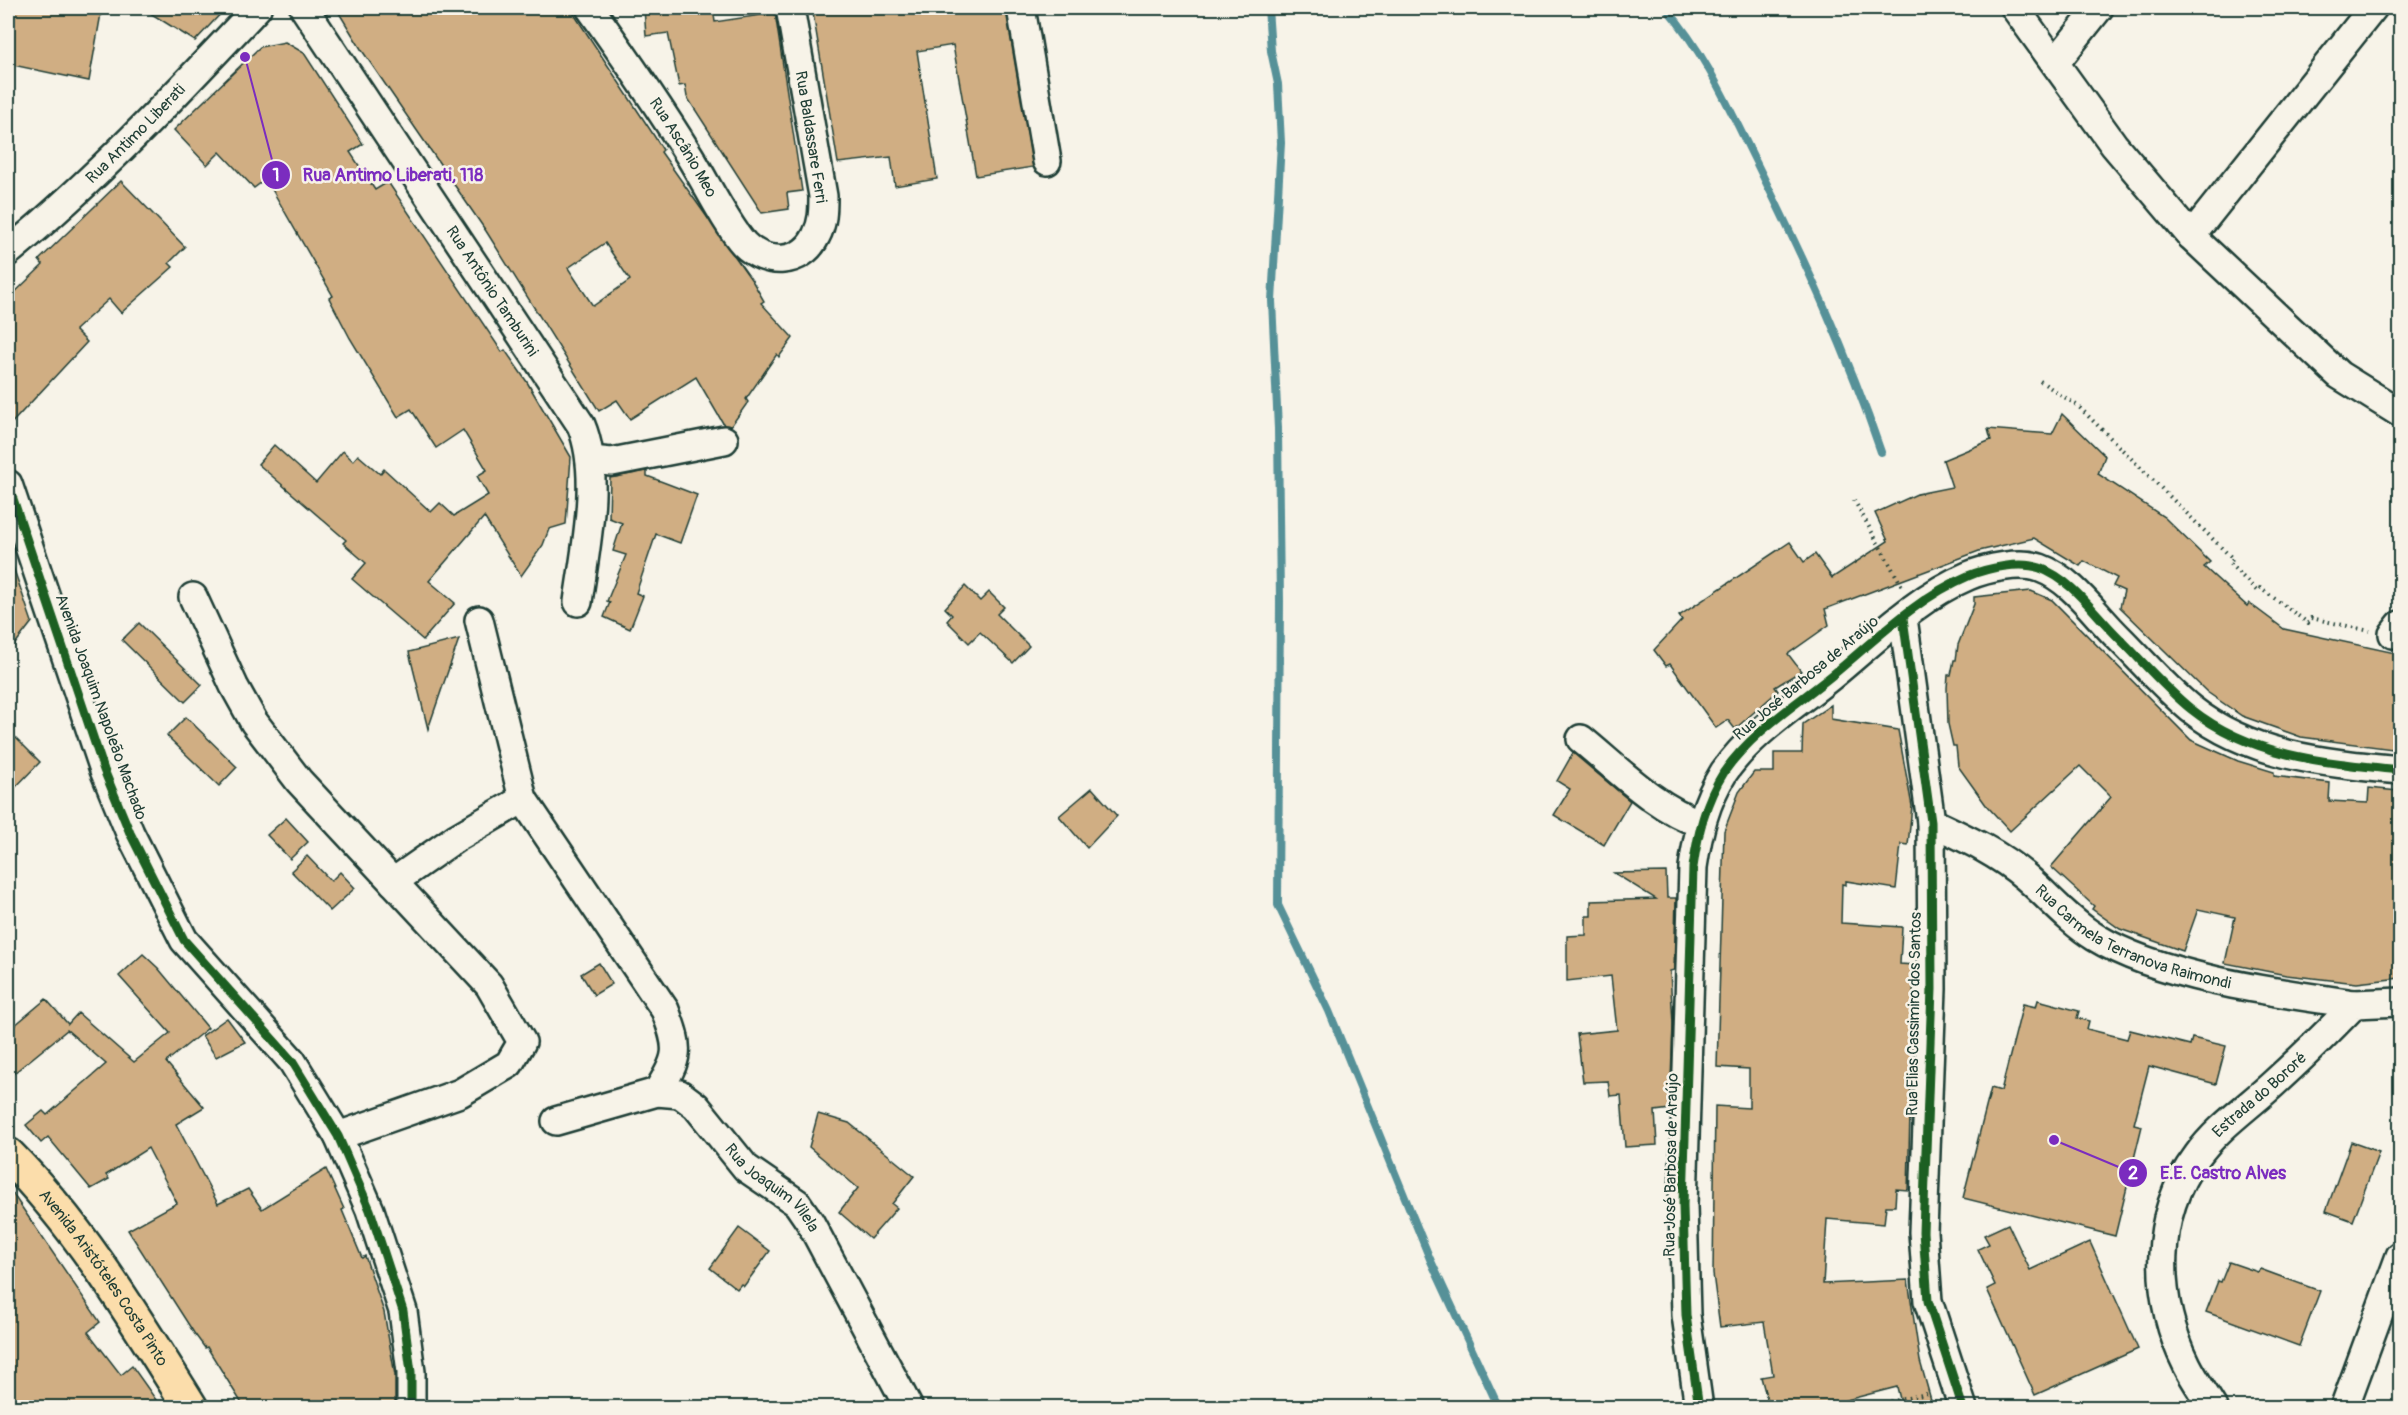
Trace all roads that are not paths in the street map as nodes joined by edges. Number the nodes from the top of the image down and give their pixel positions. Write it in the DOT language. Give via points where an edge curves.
graph roads {
  1 [pos="257,8"];
  2 [pos="304,8"];
  3 [pos="590,8"];
  4 [pos="790,8"];
  5 [pos="1021,8"];
  6 [pos="2015,8"];
  7 [pos="2099,8"];
  8 [pos="2373,8"];
  9 [pos="2056,62"];
  10 [pos="1047,161"];
  11 [pos="2191,236"];
  12 [pos="8,252"];
  13 [pos="795,257"];
  14 [pos="2400,413"];
  15 [pos="724,440"];
  16 [pos="590,460"];
  17 [pos="10,502"];
  18 [pos="193,597"];
  19 [pos="578,602"];
  20 [pos="1908,613"];
  21 [pos="478,620"];
  22 [pos="1581,739"];
  23 [pos="2400,770"];
  24 [pos="523,799"];
  25 [pos="1932,822"];
  26 [pos="1701,823"];
  27 [pos="393,882"];
  28 [pos="2355,1004"];
  29 [pos="2398,1004"];
  30 [pos="657,1092"];
  31 [pos="556,1121"];
  32 [pos="338,1136"];
  33 [pos="8,1155"];
  34 [pos="2400,1256"];
  35 [pos="2394,1287"];
  36 [pos="1960,1397"];
  37 [pos="191,1407"];
  38 [pos="411,1407"];
  39 [pos="909,1407"];
  40 [pos="1699,1407"];
  41 [pos="2213,1407"];
  42 [pos="2344,1407"];
  1 -- 12 [label="street, Rua Antimo Liberati" via="186,83"];
  2 -- 16 [label="street, Rua Antônio Tamburini" via="581,425"];
  3 -- 13 [label="street, Rua Ascânio Meo" via="676,134 743,242 769,259"];
  4 -- 13 [label="street, Rua Baldassare Ferri" via="823,196 823,214 816,236"];
  5 -- 10 [label="street"];
  6 -- 9 [label="street"];
  7 -- 9 [label="street"];
  8 -- 11 [label="street"];
  9 -- 11 [label="street" via="2114,145"];
  11 -- 14 [label="street" via="2339,375"];
  15 -- 16 [label="street" via="612,462"];
  16 -- 19 [label="street, Rua Antônio Tamburini" via="586,545"];
  17 -- 32 [label="street, Avenida Joaquim Napoleão Machado" via="104,770 130,833 184,940 292,1061"];
  18 -- 27 [label="street" via="254,722 299,781"];
  20 -- 23 [label="street, Rua José Barbosa de Araújo" via="1968,576 2018,566 2039,568 2078,595 2190,708 2221,730 2279,752 2337,764"];
  20 -- 25 [label="street, Rua Elias Cassimiro dos Santos"];
  20 -- 26 [label="street, Rua José Barbosa de Araújo" via="1741,749 1713,790"];
  21 -- 24 [label="street"];
  22 -- 26 [label="street" via="1666,807"];
  24 -- 27 [label="street" via="456,838"];
  24 -- 30 [label="street" via="665,1010 676,1039 674,1066"];
  25 -- 28 [label="street, Rua Carmela Terranova Raimondi" via="2006,861 2078,925 2113,947 2166,966 2247,987"];
  25 -- 36 [label="street, Rua Elias Cassimiro dos Santos" via="1932,989 1923,1232 1928,1301"];
  26 -- 40 [label="street, Rua José Barbosa de Araújo" via="1690,926 1683,1205 1686,1315"];
  27 -- 32 [label="street" via="489,985 522,1042 509,1064 460,1093"];
  28 -- 29 [label="street"];
  28 -- 41 [label="street, Estrada do Bororé" via="2210,1141 2175,1195 2163,1236 2167,1309 2187,1365"];
  30 -- 31 [label="street, Rua Joaquim Vilela"];
  30 -- 39 [label="street, Rua Joaquim Vilela" via="680,1094 696,1106 746,1168 797,1203 822,1240"];
  32 -- 38 [label="street, Avenida Joaquim Napoleão Machado" via="369,1210 403,1311"];
  33 -- 37 [label="main road, Avenida Aristóteles Costa Pinto" via="74,1228"];
  34 -- 35 [label="street"];
  35 -- 42 [label="street"];
}
